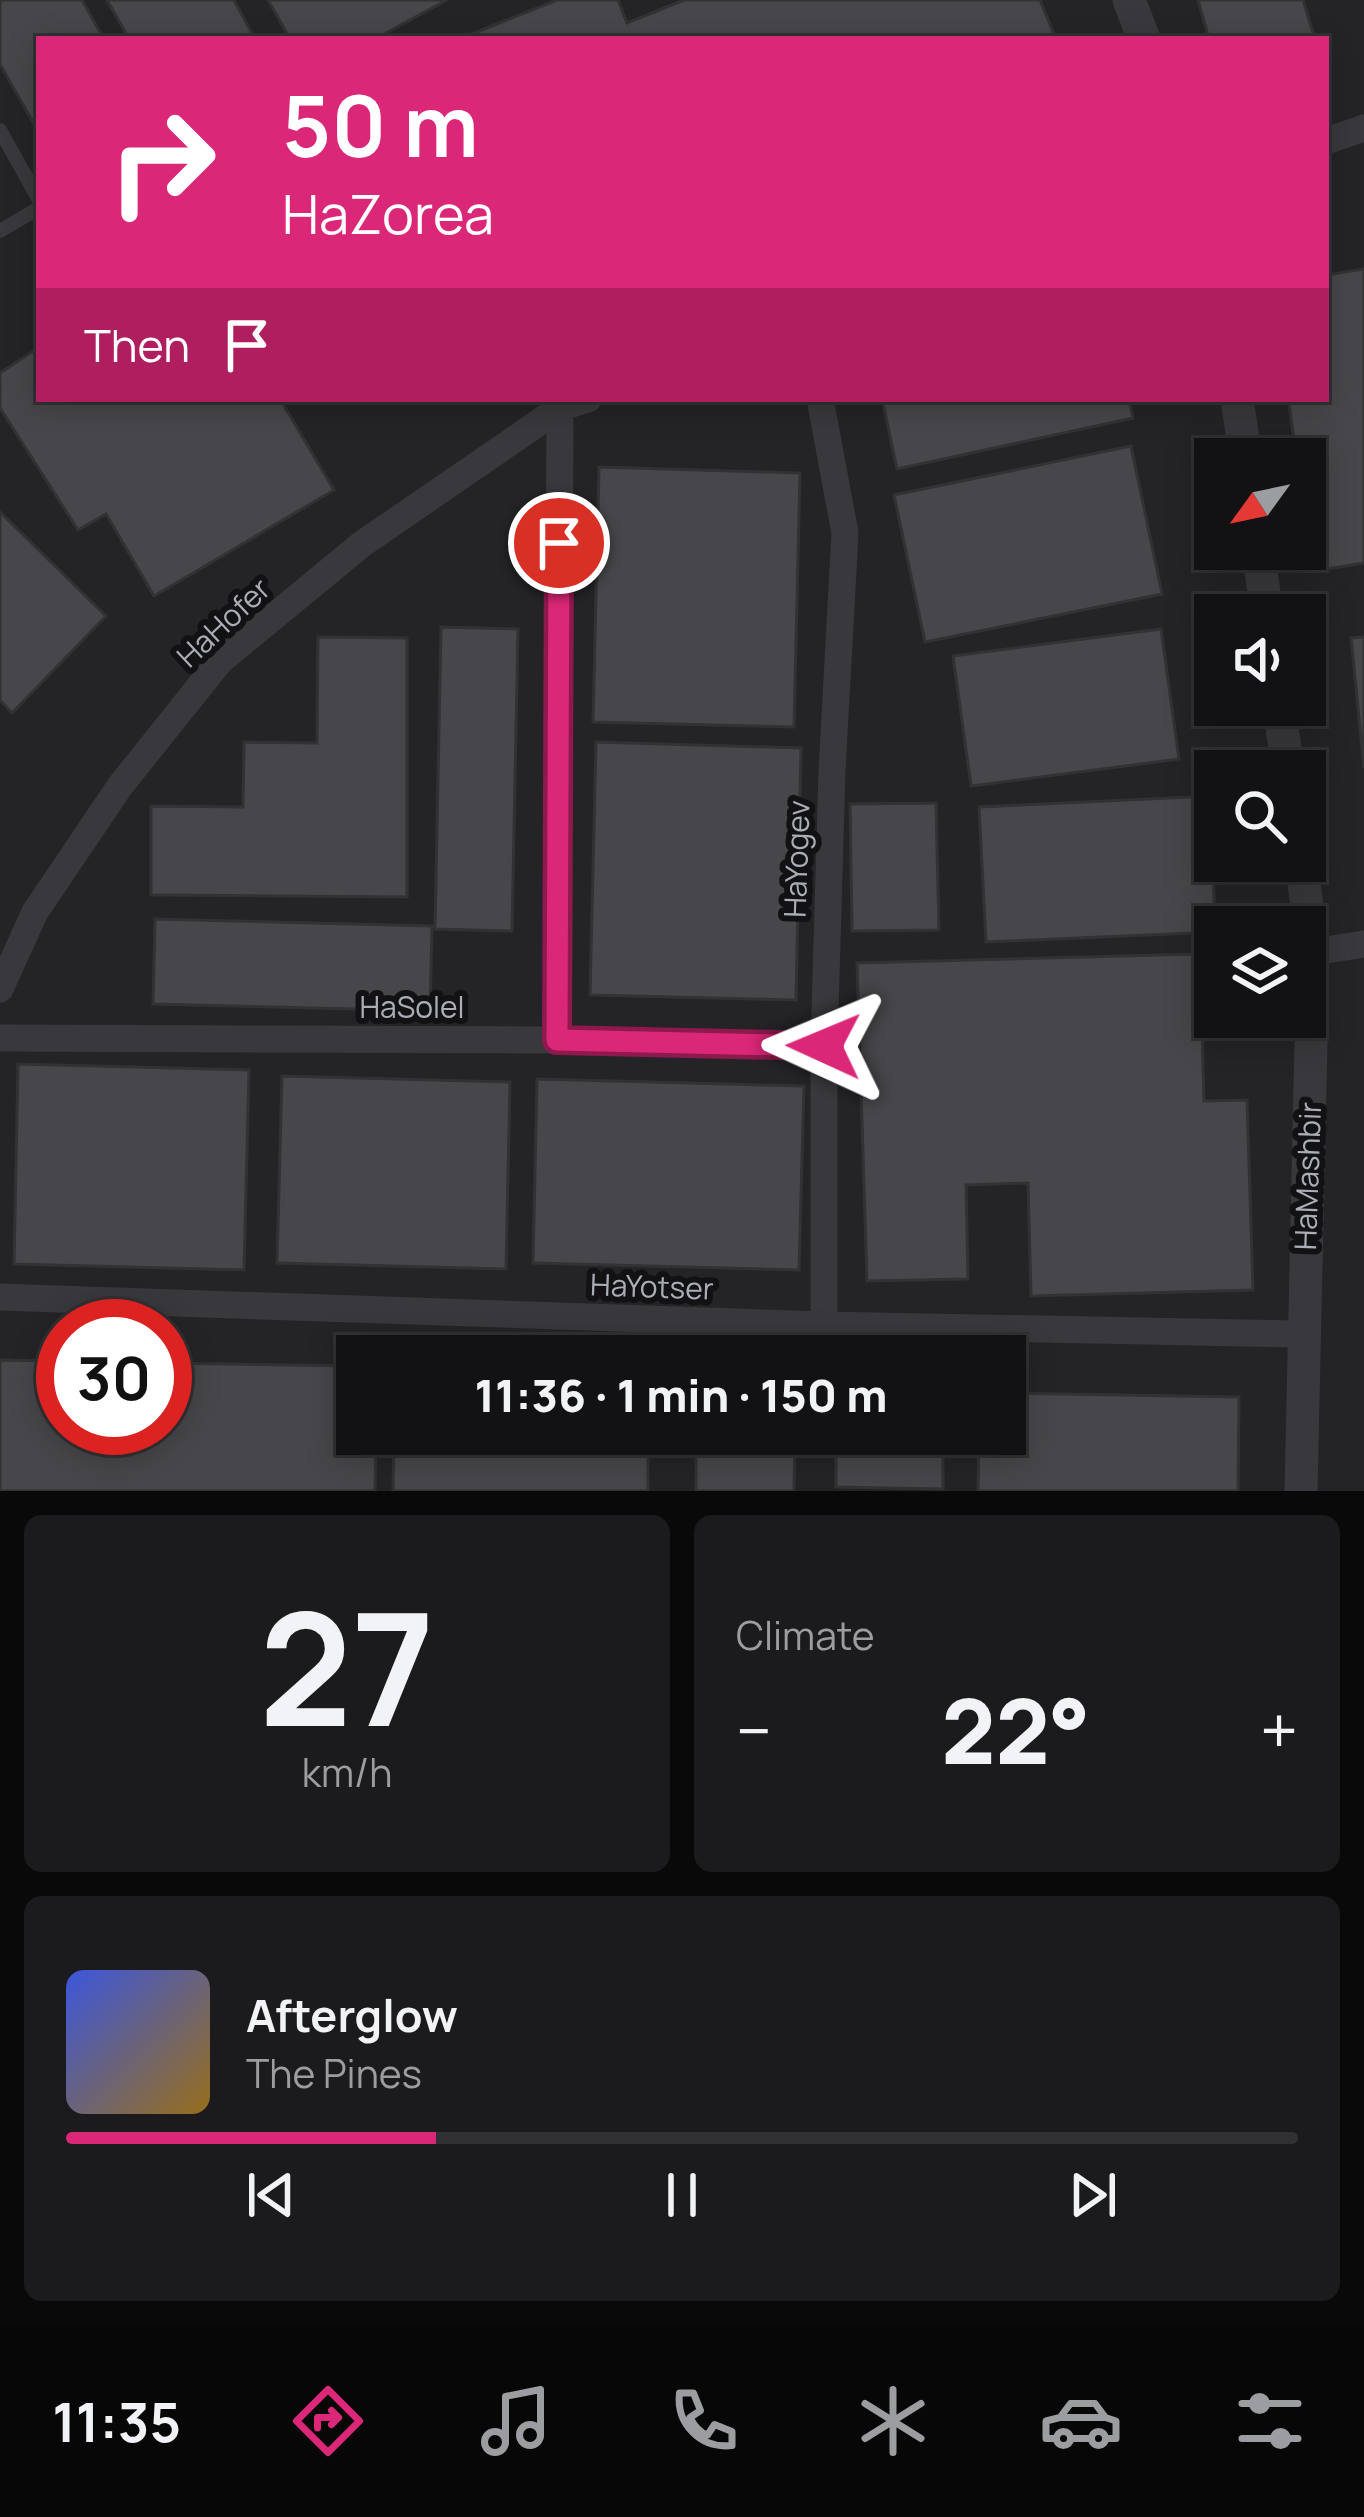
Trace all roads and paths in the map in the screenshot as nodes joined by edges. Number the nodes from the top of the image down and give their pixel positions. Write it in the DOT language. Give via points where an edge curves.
graph roads {
  1 [pos="1129,0"];
  2 [pos="1143,36"];
  3 [pos="1364,128"];
  4 [pos="0,130"];
  5 [pos="1329,140"];
  6 [pos="36,198"];
  7 [pos="36,206"];
  8 [pos="0,231"];
  9 [pos="579,402"];
  10 [pos="821,402"];
  11 [pos="1238,402"];
  12 [pos="560,408"];
  13 [pos="1243,438"];
  14 [pos="1364,944"];
  15 [pos="1326,950"];
  16 [pos="0,989"];
  17 [pos="0,1038"];
  18 [pos="1311,1038"];
  19 [pos="557,1040"];
  20 [pos="824,1046"];
  21 [pos="0,1297"];
  22 [pos="824,1324"];
  23 [pos="1303,1334"];
  24 [pos="1301,1491"];
  1 -- 2 [label="street"];
  3 -- 5 [label="street"];
  4 -- 6 [label="lane"];
  7 -- 8 [label="lane"];
  9 -- 12 [label="street, HaHofer"];
  10 -- 20 [label="street, HaYogev" via="845,533"];
  11 -- 13 [label="street"];
  12 -- 16 [label="street, HaHofer" via="362,544 220,661 120,786 35,912"];
  12 -- 19 [label="street"];
  14 -- 15 [label="street"];
  17 -- 19 [label="street, HaSolel"];
  18 -- 23 [label="street, HaMashbir"];
  19 -- 20 [label="street, HaSolel"];
  20 -- 22 [label="street, HaYogev"];
  21 -- 22 [label="street, HaYotser"];
  22 -- 23 [label="street, HaYotser"];
  23 -- 24 [label="street, HaMashbir"];
}
